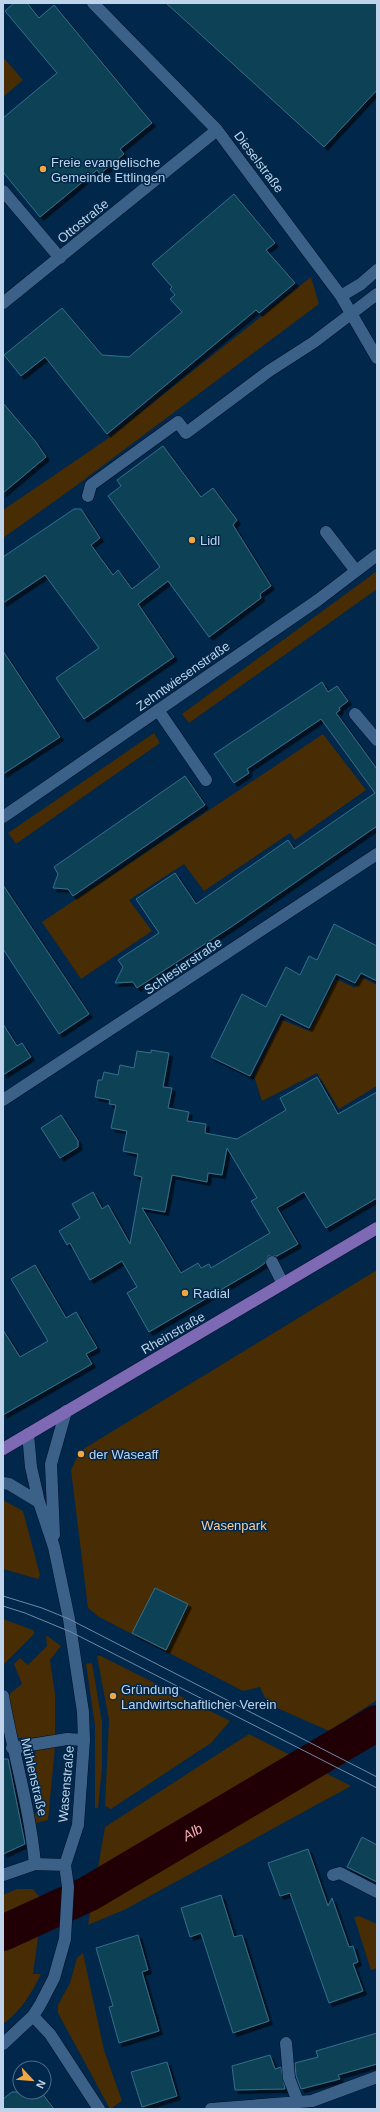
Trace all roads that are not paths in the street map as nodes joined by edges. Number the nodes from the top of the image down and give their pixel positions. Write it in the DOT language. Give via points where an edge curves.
graph roads {
  1 [pos="93,3"];
  2 [pos="217,130"];
  3 [pos="3,191"];
  4 [pos="60,258"];
  5 [pos="377,270"];
  6 [pos="377,294"];
  7 [pos="341,296"];
  8 [pos="3,303"];
  9 [pos="351,314"];
  10 [pos="377,358"];
  11 [pos="88,496"];
  12 [pos="326,532"];
  13 [pos="377,555"];
  14 [pos="356,571"];
  15 [pos="158,710"];
  16 [pos="355,714"];
  17 [pos="377,740"];
  18 [pos="206,780"];
  19 [pos="3,817"];
  20 [pos="377,854"];
  21 [pos="3,1100"];
  22 [pos="377,1228"];
  23 [pos="272,1262"];
  24 [pos="283,1284"];
  25 [pos="66,1411"];
  26 [pos="28,1434"];
  27 [pos="3,1449"];
  28 [pos="3,1483"];
  29 [pos="39,1502"];
  30 [pos="54,1547"];
  31 [pos="3,1696"];
  32 [pos="84,1740"];
  33 [pos="12,1748"];
  34 [pos="35,1864"];
  35 [pos="65,1865"];
  36 [pos="3,1875"];
  37 [pos="334,1875"];
  38 [pos="377,1892"];
  39 [pos="33,2016"];
  40 [pos="286,2043"];
  41 [pos="3,2044"];
  42 [pos="377,2077"];
  43 [pos="298,2102"];
  44 [pos="99,2109"];
  45 [pos="211,2109"];
  1 -- 2 [label="street, Dieselstraße"];
  2 -- 4 [label="street, Ottostraße"];
  2 -- 7 [label="street, Dieselstraße"];
  3 -- 4 [label="street"];
  4 -- 8 [label="street, Ottostraße"];
  5 -- 7 [label="street"];
  6 -- 9 [label="street"];
  7 -- 9 [label="street, Dieselstraße"];
  9 -- 10 [label="street, Dieselstraße"];
  9 -- 11 [label="street" via="186,432 178,422 91,485"];
  12 -- 14 [label="street"];
  13 -- 14 [label="street, Zehntwiesenstraße"];
  14 -- 15 [label="street, Zehntwiesenstraße"];
  15 -- 18 [label="street"];
  15 -- 19 [label="street, Zehntwiesenstraße"];
  16 -- 17 [label="street"];
  20 -- 21 [label="street, Schlesierstraße"];
  22 -- 24 [label="main road, Rheinstraße"];
  23 -- 24 [label="street"];
  24 -- 25 [label="main road, Rheinstraße"];
  25 -- 26 [label="main road, Rheinstraße"];
  25 -- 30 [label="street, Wasenstraße" via="51,1464"];
  26 -- 27 [label="main road, Rheinstraße"];
  26 -- 29 [label="street, Wasenstraße" via="31,1467"];
  28 -- 29 [label="street"];
  29 -- 30 [label="street, Wasenstraße"];
  30 -- 32 [label="street, Wasenstraße" via="73,1647 83,1712"];
  31 -- 33 [label="street, Mühlenstraße"];
  32 -- 33 [label="street" via="67,1739"];
  32 -- 35 [label="street, Wasenstraße" via="78,1825"];
  33 -- 34 [label="street, Mühlenstraße" via="32,1826"];
  34 -- 35 [label="street"];
  34 -- 36 [label="street"];
  35 -- 39 [label="street, Wasenstraße" via="68,1887 66,1934 54,1978"];
  37 -- 38 [label="street" via="340,1873"];
  39 -- 41 [label="street, Wasenstraße"];
  39 -- 44 [label="street" via="50,2034"];
  40 -- 43 [label="street" via="289,2078"];
  42 -- 43 [label="street" via="312,2101"];
  43 -- 45 [label="street"];
}
